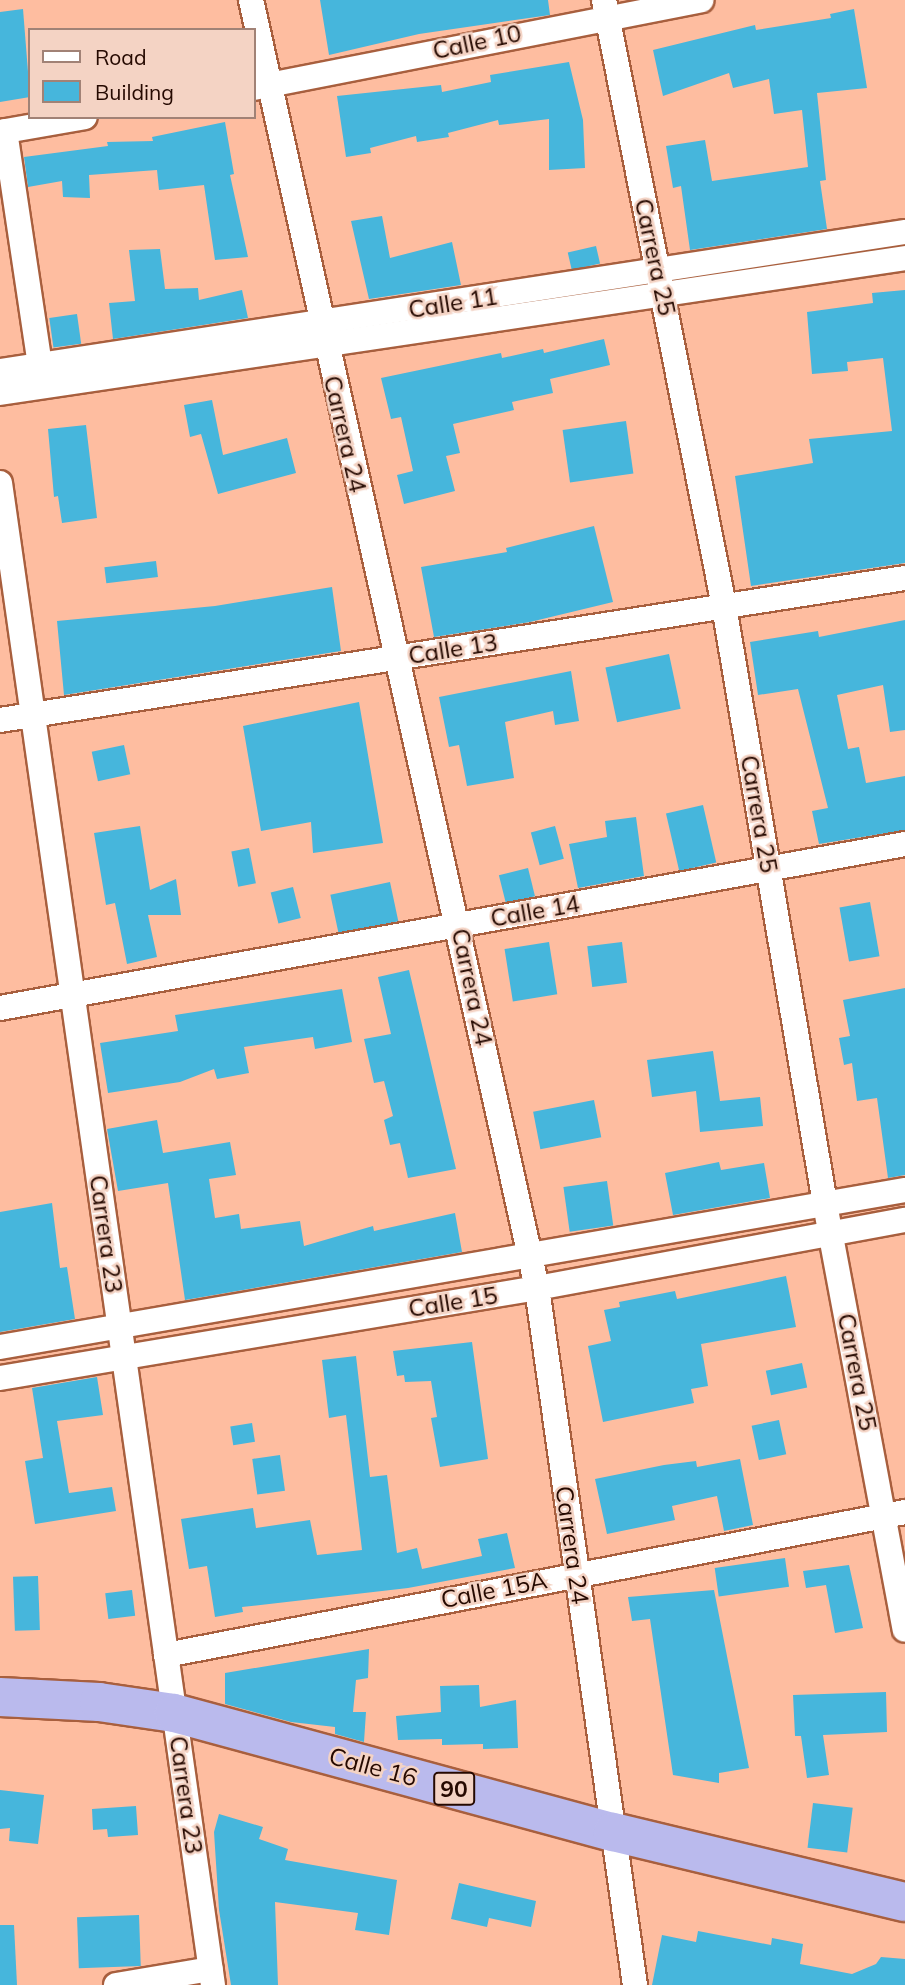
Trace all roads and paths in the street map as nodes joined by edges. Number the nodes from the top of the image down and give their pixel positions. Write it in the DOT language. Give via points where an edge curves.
graph roads {
  1 [pos="251,0"];
  2 [pos="701,0"];
  3 [pos="605,8"];
  4 [pos="254,28"];
  5 [pos="256,48"];
  6 [pos="260,86"];
  7 [pos="74,119"];
  8 [pos="3,132"];
  9 [pos="905,232"];
  10 [pos="905,258"];
  11 [pos="661,283"];
  12 [pos="323,334"];
  13 [pos="40,364"];
  14 [pos="0,370"];
  15 [pos="0,393"];
  16 [pos="0,483"];
  17 [pos="905,578"];
  18 [pos="724,606"];
  19 [pos="396,658"];
  20 [pos="33,715"];
  21 [pos="0,720"];
  22 [pos="905,844"];
  23 [pos="768,869"];
  24 [pos="458,925"];
  25 [pos="72,995"];
  26 [pos="0,1008"];
  27 [pos="905,1190"];
  28 [pos="825,1204"];
  29 [pos="905,1220"];
  30 [pos="830,1233"];
  31 [pos="529,1255"];
  32 [pos="537,1288"];
  33 [pos="119,1325"];
  34 [pos="0,1347"];
  35 [pos="124,1355"];
  36 [pos="0,1378"];
  37 [pos="895,1514"];
  38 [pos="576,1574"];
  39 [pos="905,1630"];
  40 [pos="166,1655"];
  41 [pos="0,1697"];
  42 [pos="174,1713"];
  43 [pos="613,1832"];
  44 [pos="905,1902"];
  45 [pos="212,1977"];
  46 [pos="116,1985"];
  47 [pos="635,1985"];
  1 -- 4 [label="street, Carrera 24"];
  2 -- 3 [label="street, Calle 10"];
  3 -- 6 [label="street, Calle 10"];
  3 -- 11 [label="street, Carrera 25"];
  5 -- 6 [label="street, Carrera 24"];
  6 -- 12 [label="street, Carrera 24"];
  7 -- 8 [label="street"];
  8 -- 13 [label="street"];
  9 -- 11 [label="street, Calle 11"];
  10 -- 11 [label="street, Calle 11"];
  11 -- 12 [label="street, Calle 11"];
  11 -- 18 [label="street, Carrera 25"];
  12 -- 13 [label="street, Calle 11"];
  12 -- 15 [label="street, Calle 11"];
  12 -- 19 [label="street, Carrera 24"];
  13 -- 14 [label="street, Calle 11"];
  16 -- 20 [label="street, Carrera 23"];
  17 -- 18 [label="street, Calle 13"];
  18 -- 19 [label="street, Calle 13"];
  18 -- 23 [label="street, Carrera 25"];
  19 -- 20 [label="street, Calle 13"];
  19 -- 24 [label="street, Carrera 24"];
  20 -- 21 [label="street, Calle 13"];
  20 -- 25 [label="street, Carrera 23"];
  22 -- 23 [label="street, Calle 14"];
  23 -- 24 [label="street, Calle 14"];
  23 -- 28 [label="street, Carrera 25"];
  24 -- 25 [label="street, Calle 14"];
  24 -- 31 [label="street, Carrera 24"];
  25 -- 26 [label="street, Calle 14"];
  25 -- 33 [label="street, Carrera 23"];
  27 -- 28 [label="street, Calle 15"];
  28 -- 30 [label="street, Carrera 25"];
  28 -- 31 [label="street, Calle 15"];
  29 -- 30 [label="street, Calle 15"];
  30 -- 32 [label="street, Calle 15"];
  30 -- 37 [label="street, Carrera 25"];
  31 -- 32 [label="street, Carrera 24"];
  31 -- 33 [label="street, Calle 15"];
  32 -- 35 [label="street, Calle 15"];
  32 -- 38 [label="street, Carrera 24"];
  33 -- 34 [label="street, Calle 15"];
  33 -- 35 [label="street, Carrera 23"];
  35 -- 36 [label="street, Calle 15"];
  35 -- 40 [label="street, Carrera 23"];
  37 -- 38 [label="street, Calle 15A"];
  37 -- 39 [label="street, Carrera 25"];
  38 -- 40 [label="street, Calle 15A"];
  38 -- 43 [label="street, Carrera 24"];
  40 -- 42 [label="street, Carrera 23"];
  41 -- 42 [label="highway, Calle 16 / 90" via="99,1702"];
  42 -- 43 [label="highway, Calle 16 / 90"];
  42 -- 45 [label="street, Carrera 23"];
  43 -- 44 [label="highway, Calle 16 / 90"];
  43 -- 47 [label="street, Carrera 24"];
  45 -- 46 [label="street"];
}
